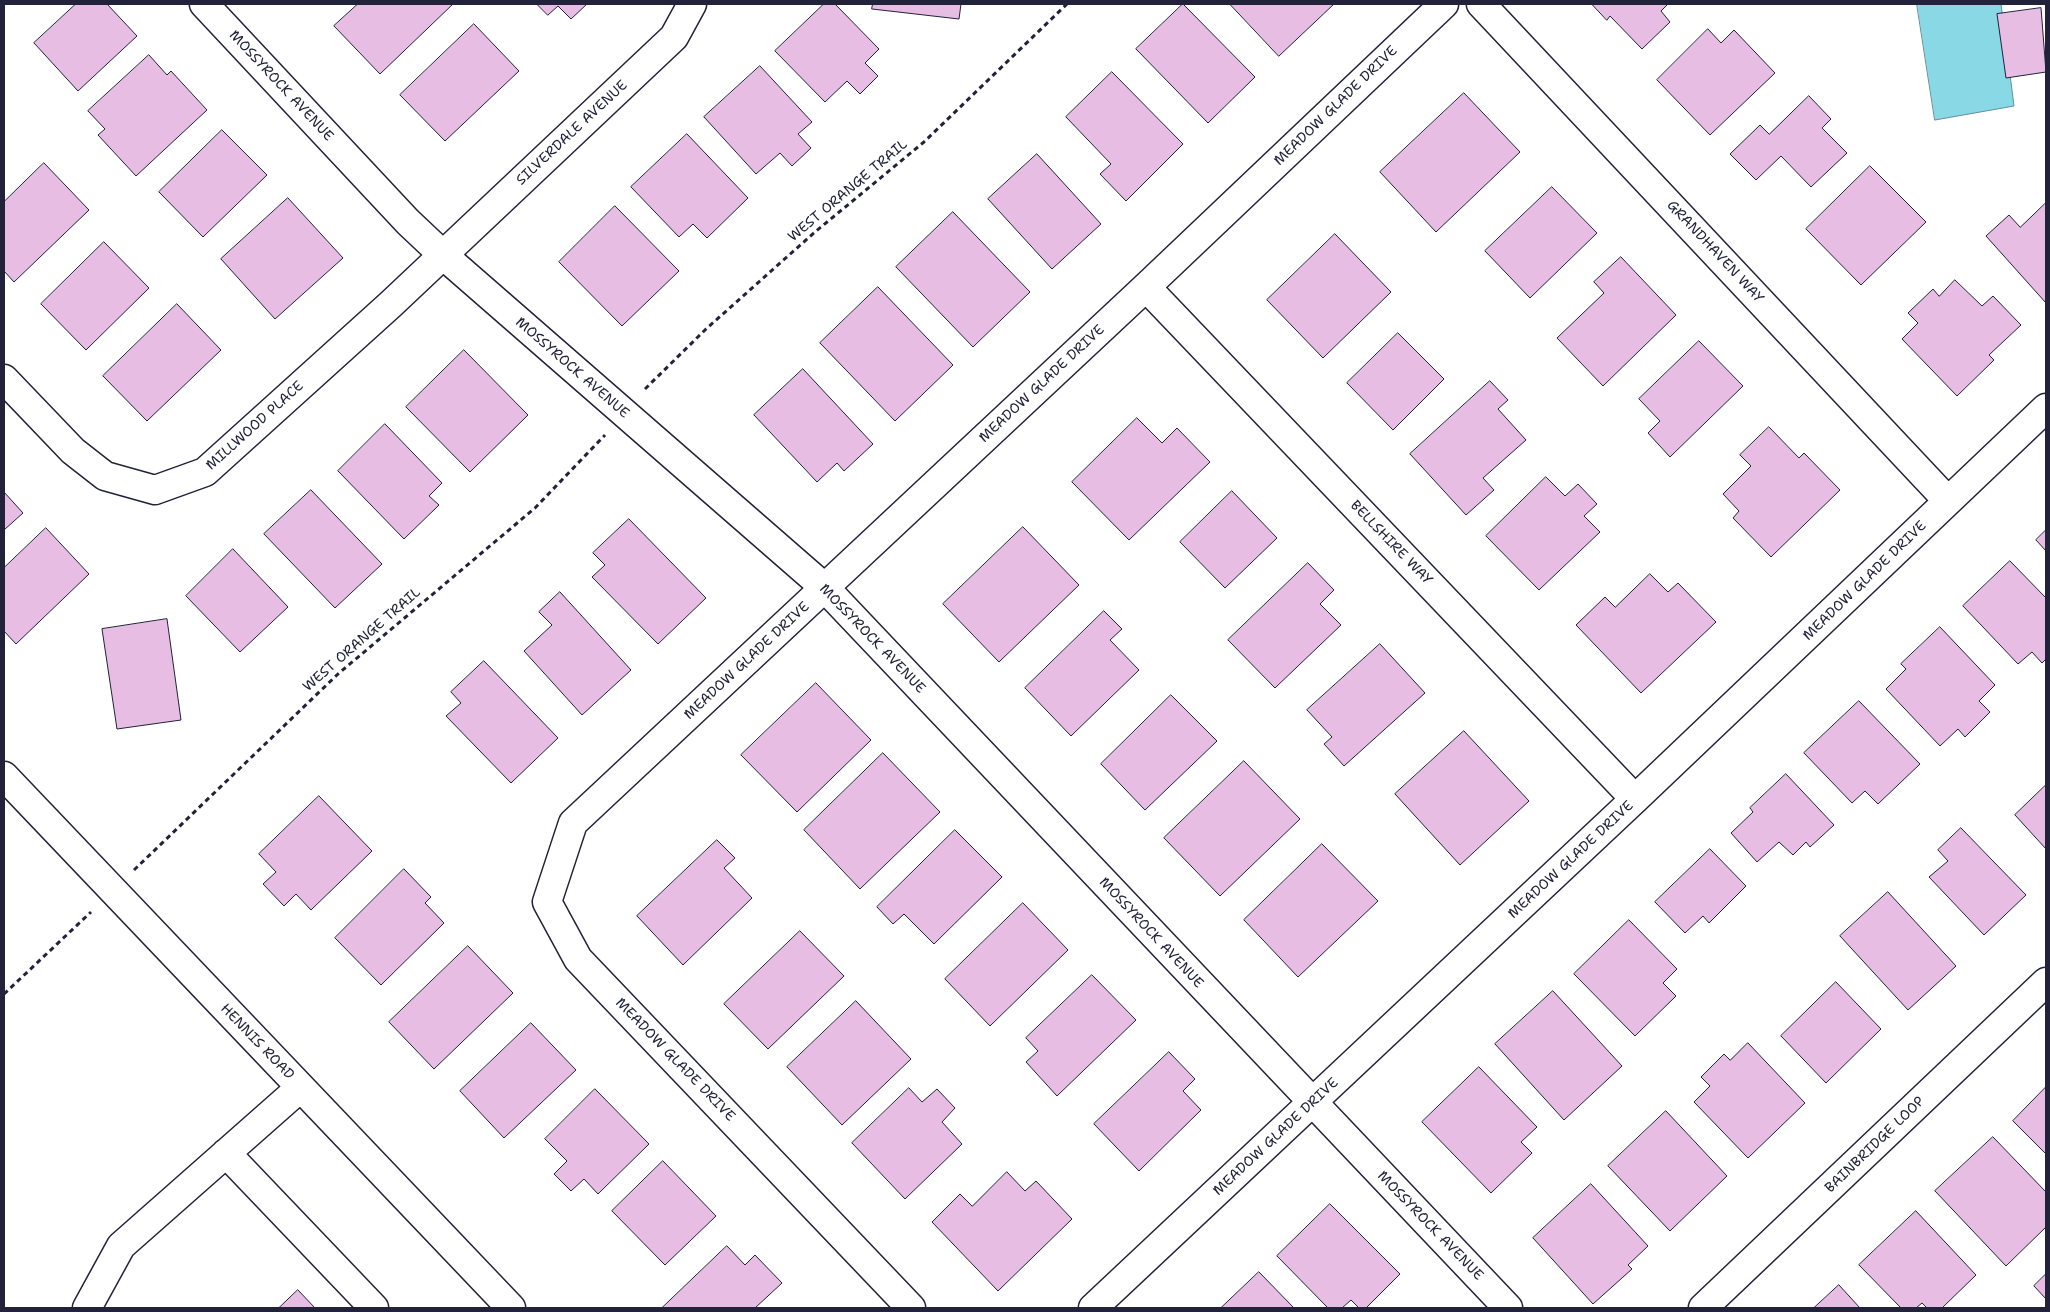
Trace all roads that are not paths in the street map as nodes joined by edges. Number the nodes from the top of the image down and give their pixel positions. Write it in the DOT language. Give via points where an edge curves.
graph roads {
  1 [pos="204,4"];
  2 [pos="692,4"];
  3 [pos="1444,4"];
  4 [pos="1481,4"];
  5 [pos="443,255"];
  6 [pos="1146,287"];
  7 [pos="4,379"];
  8 [pos="2046,408"];
  9 [pos="1948,501"];
  10 [pos="825,588"];
  11 [pos="4,776"];
  12 [pos="1635,799"];
  13 [pos="2046,982"];
  14 [pos="300,1088"];
  15 [pos="1312,1104"];
  16 [pos="226,1153"];
  17 [pos="87,1308"];
  18 [pos="374,1308"];
  19 [pos="511,1308"];
  20 [pos="911,1308"];
  21 [pos="1093,1308"];
  22 [pos="1508,1308"];
  23 [pos="1704,1308"];
  1 -- 5 [label="street, MOSSYROCK AVENUE" via="408,222"];
  2 -- 5 [label="street, SILVERDALE AVENUE" via="674,37"];
  3 -- 6 [label="street, MEADOW GLADE DRIVE"];
  4 -- 9 [label="street, GRANDHAVEN WAY"];
  5 -- 7 [label="street, MILLWOOD PLACE" via="205,472 155,490 105,476 73,451"];
  5 -- 10 [label="street, MOSSYROCK AVENUE"];
  6 -- 10 [label="street, MEADOW GLADE DRIVE"];
  6 -- 12 [label="street, BELLSHIRE WAY"];
  8 -- 9 [label="street, MEADOW GLADE DRIVE"];
  9 -- 12 [label="street, MEADOW GLADE DRIVE"];
  10 -- 15 [label="street, MOSSYROCK AVENUE"];
  10 -- 20 [label="street, MEADOW GLADE DRIVE" via="573,822 547,902 578,958"];
  11 -- 14 [label="street, HENNIS ROAD"];
  12 -- 15 [label="street, MEADOW GLADE DRIVE"];
  13 -- 23 [label="street, BAINBRIDGE LOOP"];
  14 -- 16 [label="street"];
  14 -- 19 [label="street, HENNIS ROAD"];
  15 -- 21 [label="street, MEADOW GLADE DRIVE"];
  15 -- 22 [label="street, MOSSYROCK AVENUE"];
  16 -- 17 [label="street" via="121,1246"];
  16 -- 18 [label="street"];
}
